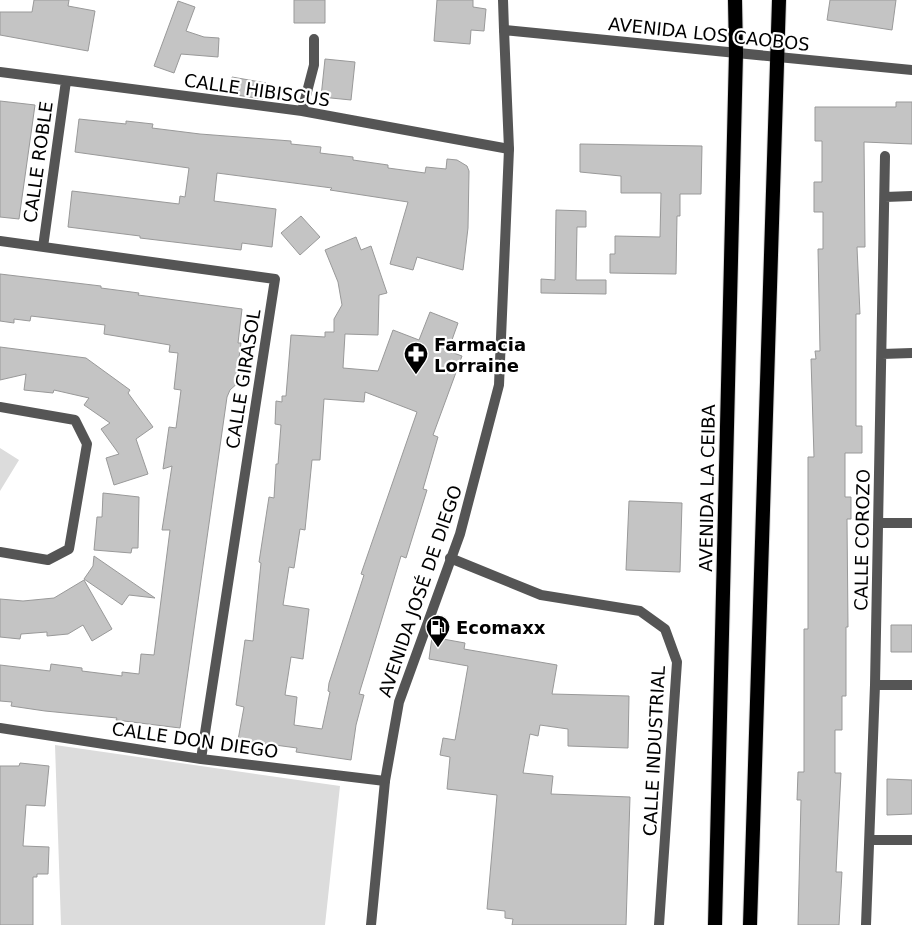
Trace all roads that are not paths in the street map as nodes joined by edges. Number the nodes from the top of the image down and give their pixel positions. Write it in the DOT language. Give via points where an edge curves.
graph roads {
  1 [pos="503,0"];
  2 [pos="736,0"];
  3 [pos="779,0"];
  4 [pos="504,30"];
  5 [pos="314,38"];
  6 [pos="736,53"];
  7 [pos="778,57"];
  8 [pos="912,70"];
  9 [pos="0,72"];
  10 [pos="66,81"];
  11 [pos="302,111"];
  12 [pos="509,149"];
  13 [pos="885,156"];
  14 [pos="912,196"];
  15 [pos="885,197"];
  16 [pos="0,241"];
  17 [pos="43,247"];
  18 [pos="912,353"];
  19 [pos="882,354"];
  20 [pos="0,407"];
  21 [pos="878,523"];
  22 [pos="912,523"];
  23 [pos="0,552"];
  24 [pos="450,558"];
  25 [pos="875,685"];
  26 [pos="912,685"];
  27 [pos="0,728"];
  28 [pos="201,758"];
  29 [pos="385,780"];
  30 [pos="870,840"];
  31 [pos="912,840"];
  32 [pos="372,925"];
  33 [pos="659,925"];
  34 [pos="715,925"];
  35 [pos="750,925"];
  36 [pos="866,925"];
  1 -- 4 [label="street, AVENIDA JOSÉ DE DIEGO"];
  2 -- 6 [label="highway, AVENIDA LA CEIBA"];
  3 -- 7 [label="highway"];
  4 -- 6 [label="street, AVENIDA LOS CAOBOS"];
  4 -- 12 [label="street, AVENIDA JOSÉ DE DIEGO"];
  5 -- 11 [label="street" via="314,65"];
  6 -- 7 [label="street, AVENIDA LOS CAOBOS"];
  6 -- 34 [label="highway, AVENIDA LA CEIBA"];
  7 -- 8 [label="street, AVENIDA LOS CAOBOS"];
  7 -- 35 [label="highway"];
  9 -- 10 [label="street, CALLE HIBISCUS"];
  10 -- 11 [label="street, CALLE HIBISCUS"];
  10 -- 17 [label="street, CALLE ROBLE"];
  11 -- 12 [label="street, CALLE HIBISCUS"];
  12 -- 24 [label="street, AVENIDA JOSÉ DE DIEGO" via="499,385 460,534"];
  13 -- 15 [label="street, CALLE COROZO"];
  14 -- 15 [label="street"];
  15 -- 19 [label="street, CALLE COROZO"];
  16 -- 17 [label="street, CALLE GIRASOL"];
  17 -- 28 [label="street, CALLE GIRASOL" via="275,279"];
  18 -- 19 [label="street"];
  19 -- 21 [label="street, CALLE COROZO"];
  20 -- 23 [label="street" via="75,420 87,444 69,549 48,560"];
  21 -- 22 [label="street"];
  21 -- 25 [label="street, CALLE COROZO"];
  24 -- 29 [label="street, AVENIDA JOSÉ DE DIEGO" via="399,702"];
  24 -- 33 [label="street, CALLE INDUSTRIAL" via="541,595 640,611 665,629 677,662"];
  25 -- 26 [label="street"];
  25 -- 30 [label="street, CALLE COROZO"];
  27 -- 28 [label="street, CALLE DON DIEGO"];
  28 -- 29 [label="street, CALLE DON DIEGO"];
  29 -- 32 [label="street, AVENIDA JOSÉ DE DIEGO"];
  30 -- 31 [label="street"];
  30 -- 36 [label="street, CALLE COROZO"];
}
